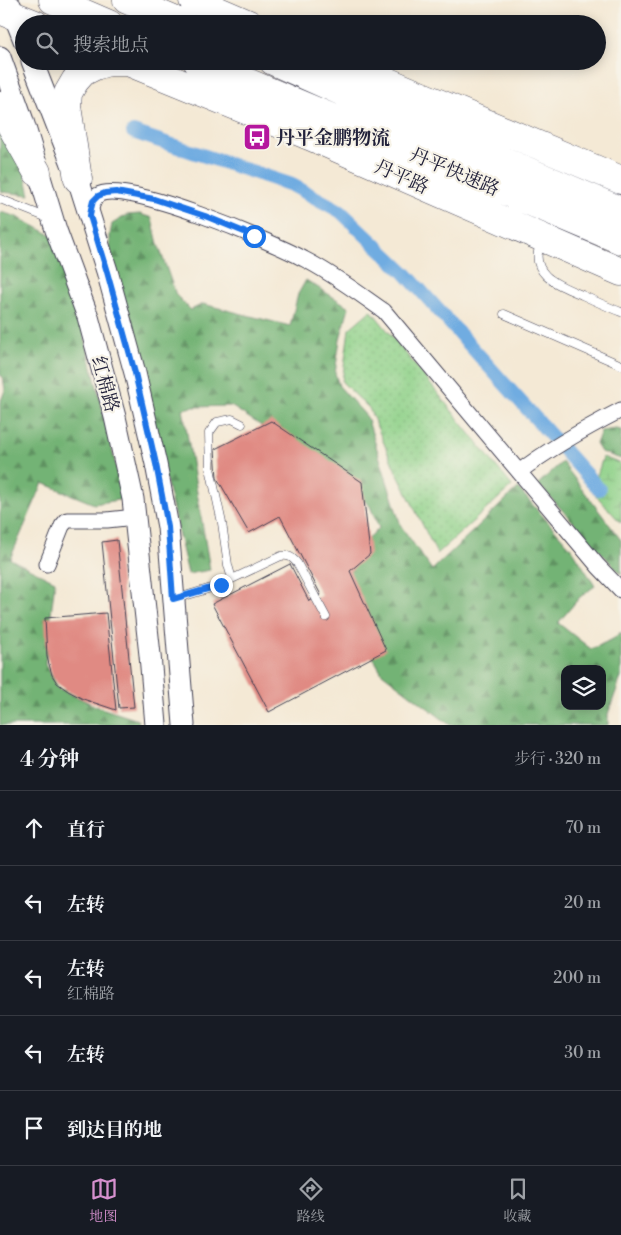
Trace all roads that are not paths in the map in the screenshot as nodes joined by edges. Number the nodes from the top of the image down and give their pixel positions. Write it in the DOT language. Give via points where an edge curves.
graph roads {
  1 [pos="53,0"];
  2 [pos="127,0"];
  3 [pos="193,0"];
  4 [pos="88,15"];
  5 [pos="162,15"];
  6 [pos="229,15"];
  7 [pos="0,57"];
  8 [pos="36,70"];
  9 [pos="87,70"];
  10 [pos="146,70"];
  11 [pos="218,70"];
  12 [pos="294,70"];
  13 [pos="359,70"];
  14 [pos="0,106"];
  15 [pos="38,172"];
  16 [pos="78,179"];
  17 [pos="621,180"];
  18 [pos="0,199"];
  19 [pos="621,211"];
  20 [pos="90,216"];
  21 [pos="52,220"];
  22 [pos="543,238"];
  23 [pos="621,240"];
  24 [pos="621,272"];
  25 [pos="621,312"];
  26 [pos="504,314"];
  27 [pos="621,365"];
  28 [pos="621,410"];
  29 [pos="242,424"];
  30 [pos="519,472"];
  31 [pos="135,517"];
  32 [pos="48,564"];
  33 [pos="232,579"];
  34 [pos="621,590"];
  35 [pos="173,599"];
  36 [pos="326,616"];
  37 [pos="156,725"];
  38 [pos="184,725"];
  1 -- 4 [label="highway"];
  2 -- 5 [label="highway"];
  3 -- 6 [label="highway"];
  7 -- 15 [label="main road, 红棉路"];
  8 -- 16 [label="main road, 红棉路"];
  9 -- 16 [label="highway" via="68,93"];
  10 -- 22 [label="highway, 丹平路" via="307,135"];
  11 -- 23 [label="highway, 丹平快速路"];
  12 -- 19 [label="highway, 丹平快速路"];
  13 -- 17 [label="highway"];
  14 -- 15 [label="highway"];
  15 -- 21 [label="main road, 红棉路"];
  16 -- 20 [label="main road, 红棉路"];
  18 -- 21 [label="lane"];
  20 -- 30 [label="street" via="93,201 105,193 154,199 246,232 305,259 384,311"];
  20 -- 35 [label="main road, 红棉路" via="135,373 156,464 168,527"];
  21 -- 31 [label="main road, 红棉路" via="88,317 115,417"];
  22 -- 24 [label="highway, 丹平路"];
  22 -- 25 [label="lane" via="538,248 538,261 547,278"];
  26 -- 27 [label="lane"];
  28 -- 30 [label="street"];
  29 -- 33 [label="lane" via="232,419 217,422 209,433 210,468"];
  30 -- 34 [label="street"];
  31 -- 32 [label="street" via="67,520"];
  31 -- 37 [label="main road, 红棉路"];
  33 -- 35 [label="lane"];
  33 -- 36 [label="lane" via="288,555 297,562"];
  35 -- 38 [label="main road, 红棉路"];
}
